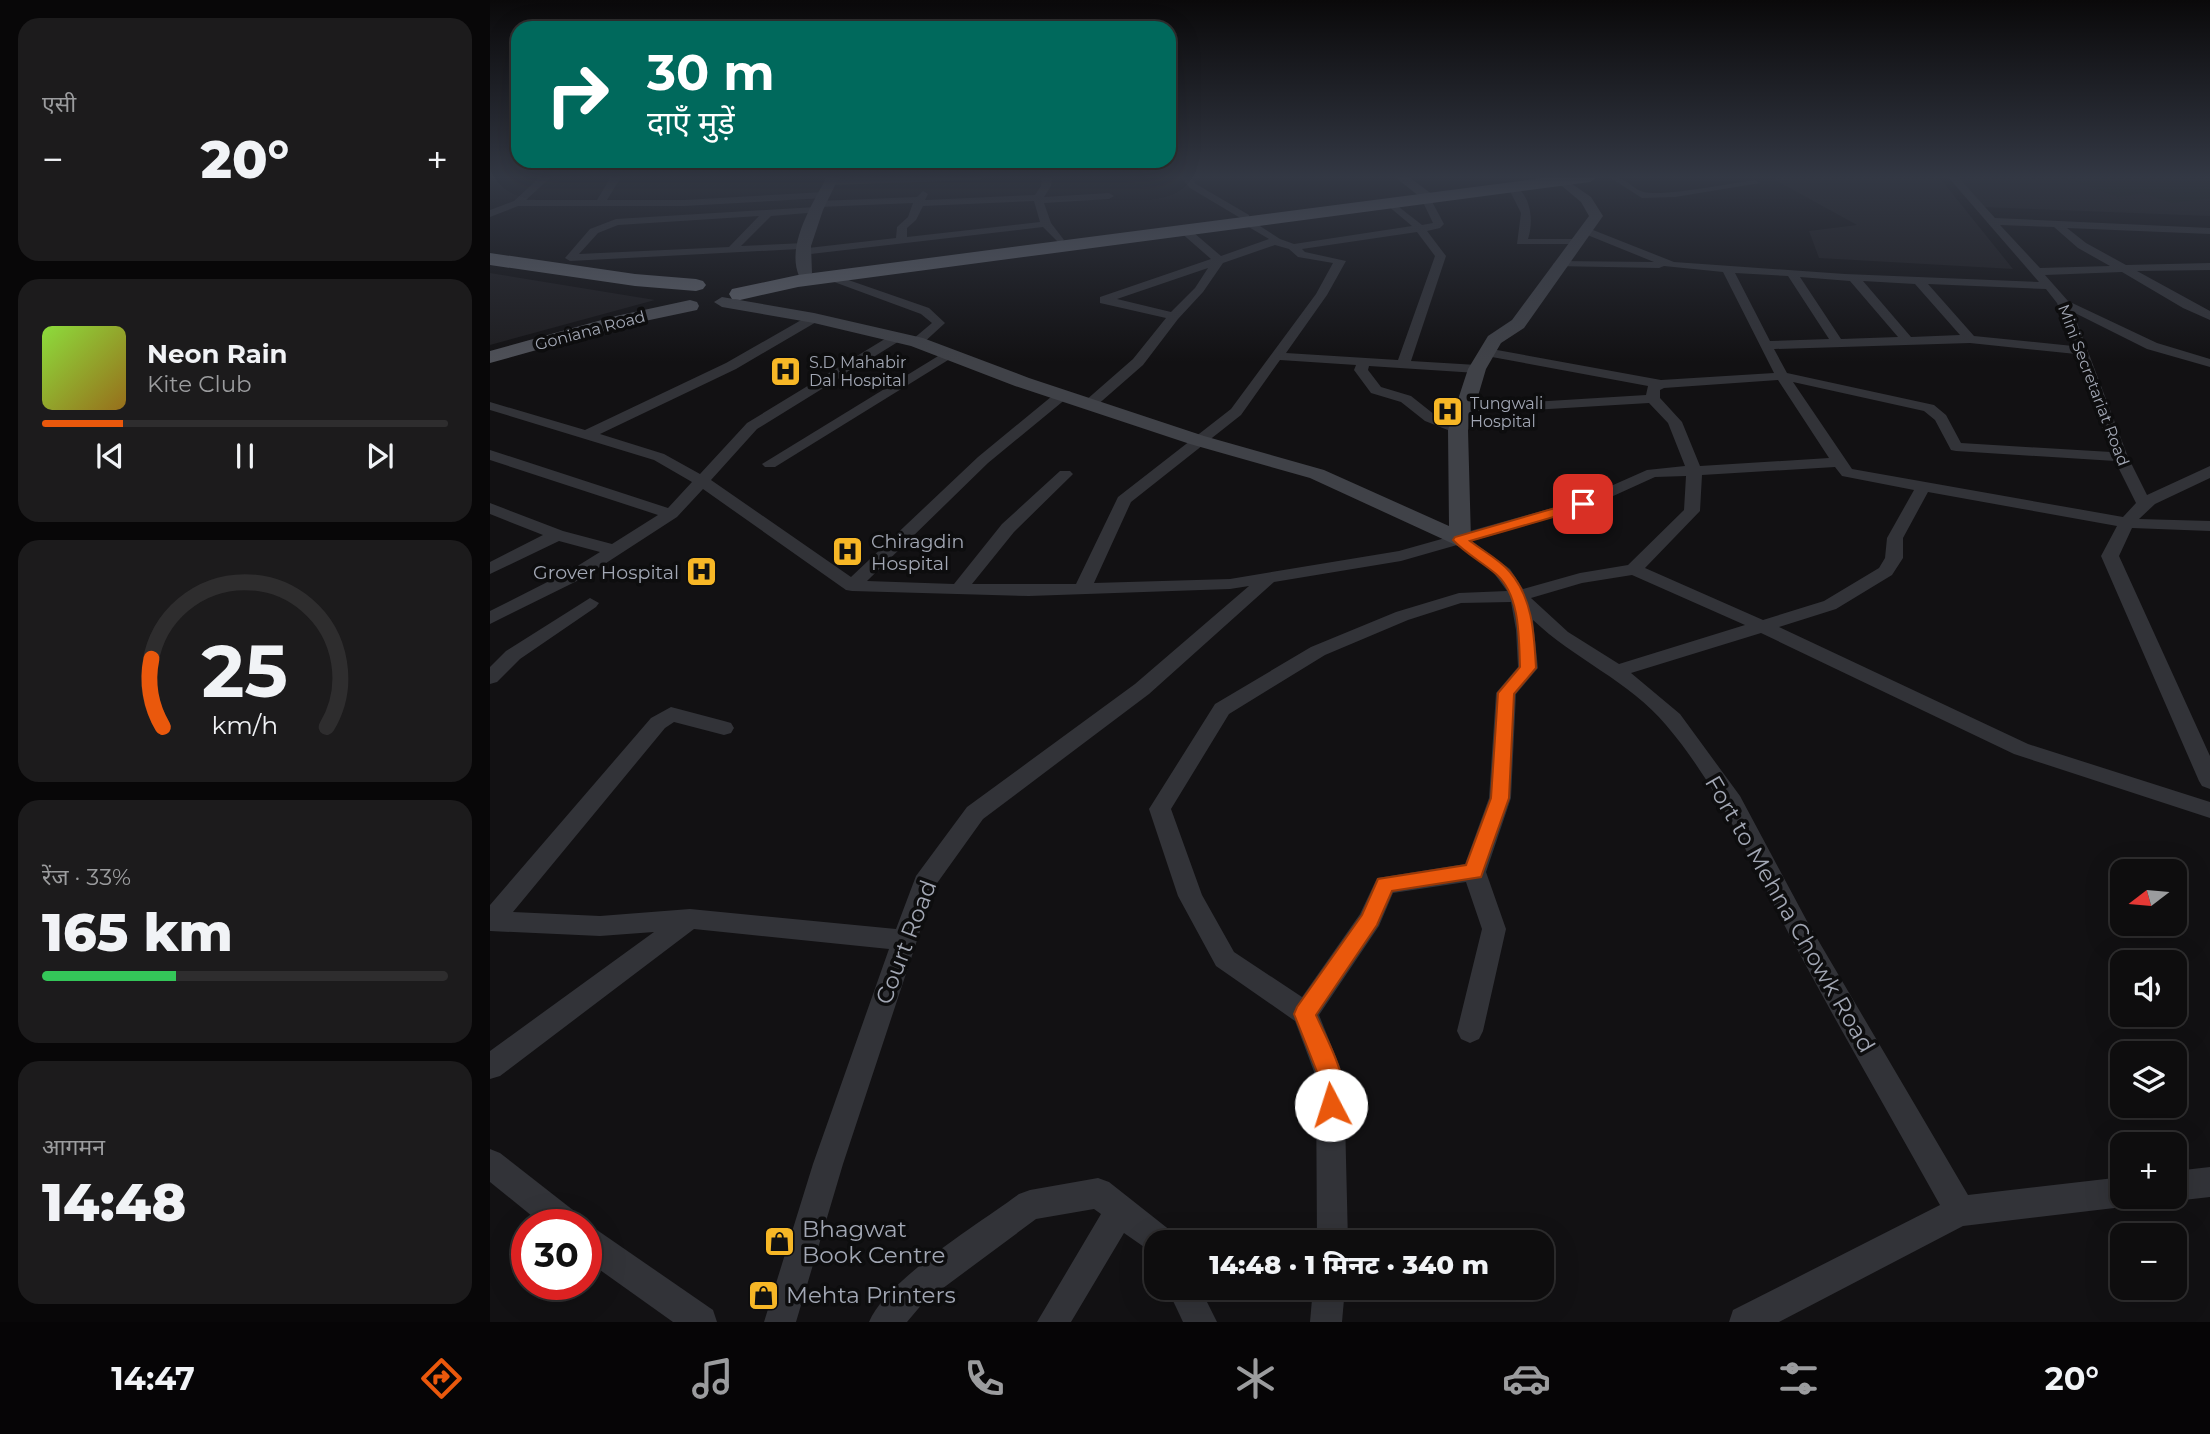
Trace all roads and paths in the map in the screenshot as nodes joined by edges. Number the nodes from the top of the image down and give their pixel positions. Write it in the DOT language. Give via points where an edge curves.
graph roads {
  1 [pos="587,239"];
  2 [pos="742,239"];
  3 [pos="809,239"];
  4 [pos="901,239"];
  5 [pos="928,239"];
  6 [pos="1071,239"];
  7 [pos="1112,239"];
  8 [pos="1193,239"];
  9 [pos="1351,239"];
  10 [pos="1426,239"];
  11 [pos="1523,239"];
  12 [pos="1554,239"];
  13 [pos="1578,239"];
  14 [pos="1589,239"];
  15 [pos="2007,239"];
  16 [pos="2073,239"];
  17 [pos="1059,240"];
  18 [pos="1275,241"];
  19 [pos="901,242"];
  20 [pos="808,243"];
  21 [pos="1293,247"];
  22 [pos="733,248"];
  23 [pos="490,259"];
  24 [pos="1219,260"];
  25 [pos="563,263"];
  26 [pos="1559,264"];
  27 [pos="490,265"];
  28 [pos="1672,265"];
  29 [pos="2210,267"];
  30 [pos="2125,268"];
  31 [pos="1727,269"];
  32 [pos="2036,272"];
  33 [pos="804,274"];
  34 [pos="1792,274"];
  35 [pos="830,277"];
  36 [pos="1854,278"];
  37 [pos="1919,281"];
  38 [pos="2049,286"];
  39 [pos="732,293"];
  40 [pos="684,297"];
  41 [pos="2065,304"];
  42 [pos="1174,316"];
  43 [pos="2210,316"];
  44 [pos="814,318"];
  45 [pos="897,337"];
  46 [pos="1970,339"];
  47 [pos="1836,341"];
  48 [pos="1908,341"];
  49 [pos="918,342"];
  50 [pos="1766,345"];
  51 [pos="490,349"];
  52 [pos="2083,351"];
  53 [pos="1486,352"];
  54 [pos="948,354"];
  55 [pos="490,356"];
  56 [pos="1276,356"];
  57 [pos="1363,362"];
  58 [pos="2210,363"];
  59 [pos="1403,364"];
  60 [pos="1477,369"];
  61 [pos="1782,376"];
  62 [pos="1661,384"];
  63 [pos="1062,395"];
  64 [pos="1653,399"];
  65 [pos="1090,404"];
  66 [pos="1464,407"];
  67 [pos="492,408"];
  68 [pos="1458,430"];
  69 [pos="587,435"];
  70 [pos="1197,440"];
  71 [pos="490,455"];
  72 [pos="2120,457"];
  73 [pos="1840,462"];
  74 [pos="770,464"];
  75 [pos="1694,471"];
  76 [pos="2210,471"];
  77 [pos="1065,474"];
  78 [pos="700,480"];
  79 [pos="1923,487"];
  80 [pos="2179,489"];
  81 [pos="2210,492"];
  82 [pos="2144,504"];
  83 [pos="490,508"];
  84 [pos="671,514"];
  85 [pos="2126,523"];
  86 [pos="2210,526"];
  87 [pos="557,535"];
  88 [pos="1460,540"];
  89 [pos="614,550"];
  90 [pos="490,569"];
  91 [pos="1634,569"];
  92 [pos="1271,577"];
  93 [pos="852,586"];
  94 [pos="959,589"];
  95 [pos="1083,589"];
  96 [pos="1519,596"];
  97 [pos="590,603"];
  98 [pos="490,618"];
  99 [pos="1760,625"];
  100 [pos="1618,671"];
  101 [pos="490,678"];
  102 [pos="724,728"];
  103 [pos="2210,781"];
  104 [pos="2210,810"];
  105 [pos="1474,872"];
  106 [pos="690,919"];
  107 [pos="491,921"];
  108 [pos="904,940"];
  109 [pos="1305,1014"];
  110 [pos="1470,1031"];
  111 [pos="490,1067"];
  112 [pos="490,1163"];
  113 [pos="2210,1182"];
  114 [pos="2187,1185"];
  115 [pos="2110,1194"];
  116 [pos="547,1209"];
  117 [pos="1121,1210"];
  118 [pos="1960,1211"];
  119 [pos="1145,1230"];
  120 [pos="1332,1230"];
  121 [pos="602,1252"];
  122 [pos="1189,1300"];
  123 [pos="1328,1300"];
  124 [pos="701,1322"];
  125 [pos="780,1322"];
  126 [pos="885,1322"];
  127 [pos="1053,1322"];
  128 [pos="1201,1322"];
  129 [pos="1326,1322"];
  130 [pos="1745,1322"];
  1 -- 25 [label="street"];
  2 -- 22 [label="street"];
  3 -- 20 [label="street"];
  4 -- 19 [label="street"];
  5 -- 19 [label="street"];
  6 -- 17 [label="highway"];
  7 -- 35 [label="highway"];
  8 -- 24 [label="street"];
  9 -- 21 [label="street"];
  10 -- 59 [label="street" via="1441,256"];
  11 -- 12 [label="street" via="1521,242"];
  13 -- 26 [label="street"];
  14 -- 28 [label="street"];
  15 -- 32 [label="street, Mini Secretariat Road"];
  16 -- 30 [label="street" via="2085,250"];
  17 -- 33 [label="highway"];
  18 -- 21 [label="street"];
  18 -- 24 [label="street"];
  19 -- 20 [label="street"];
  20 -- 22 [label="street"];
  20 -- 33 [label="street"];
  21 -- 56 [label="street" via="1302,255 1340,261"];
  22 -- 25 [label="street"];
  23 -- 25 [label="highway"];
  24 -- 42 [label="street"];
  24 -- 42 [label="street" via="1104,300"];
  25 -- 40 [label="highway"];
  26 -- 28 [label="street"];
  26 -- 53 [label="street" via="1518,324 1493,340"];
  27 -- 40 [label="highway"];
  28 -- 31 [label="street"];
  29 -- 30 [label="street"];
  30 -- 32 [label="street"];
  30 -- 43 [label="street" via="2179,303"];
  31 -- 34 [label="street"];
  31 -- 50 [label="street"];
  32 -- 38 [label="street, Mini Secretariat Road"];
  33 -- 39 [label="highway"];
  34 -- 36 [label="street"];
  34 -- 47 [label="street"];
  35 -- 39 [label="highway"];
  35 -- 49 [label="street" via="925,311 939,323"];
  36 -- 37 [label="street"];
  36 -- 48 [label="street"];
  37 -- 38 [label="street"];
  37 -- 46 [label="street"];
  38 -- 41 [label="street, Mini Secretariat Road"];
  39 -- 40 [label="highway" via="717,282"];
  39 -- 44 [label="street"];
  40 -- 51 [label="main road, Goniana Road"];
  40 -- 55 [label="main road, Goniana Road" via="623,320"];
  41 -- 52 [label="street, Mini Secretariat Road"];
  41 -- 58 [label="street" via="2152,346"];
  42 -- 65 [label="street" via="1138,362"];
  44 -- 45 [label="street"];
  44 -- 69 [label="street" via="731,366"];
  45 -- 49 [label="street"];
  45 -- 78 [label="street" via="752,426"];
  46 -- 48 [label="street"];
  46 -- 52 [label="street"];
  47 -- 48 [label="street"];
  47 -- 50 [label="street"];
  49 -- 54 [label="street"];
  50 -- 61 [label="street"];
  52 -- 72 [label="street, Mini Secretariat Road"];
  53 -- 60 [label="street"];
  53 -- 62 [label="street"];
  54 -- 63 [label="street"];
  54 -- 74 [label="street"];
  56 -- 57 [label="street"];
  56 -- 70 [label="street" via="1236,412"];
  57 -- 59 [label="street"];
  57 -- 68 [label="street" via="1361,370 1376,390 1406,399 1430,418"];
  59 -- 60 [label="street"];
  60 -- 66 [label="street"];
  61 -- 62 [label="street"];
  61 -- 72 [label="street" via="1929,408 1941,418 1956,446"];
  61 -- 73 [label="street"];
  62 -- 64 [label="street" via="1653,388"];
  63 -- 65 [label="street"];
  63 -- 93 [label="street" via="983,460"];
  64 -- 66 [label="street"];
  64 -- 75 [label="street" via="1675,422"];
  65 -- 70 [label="street"];
  66 -- 68 [label="street"];
  67 -- 69 [label="street"];
  68 -- 88 [label="street"];
  69 -- 78 [label="street" via="659,457"];
  70 -- 88 [label="street" via="1317,474"];
  70 -- 95 [label="street" via="1124,500"];
  71 -- 84 [label="street"];
  72 -- 82 [label="street, Mini Secretariat Road"];
  73 -- 75 [label="street"];
  73 -- 79 [label="street" via="1847,473"];
  75 -- 88 [label="street" via="1651,473 1583,504"];
  75 -- 91 [label="street" via="1692,511"];
  76 -- 80 [label="street"];
  77 -- 94 [label="street" via="1009,528"];
  78 -- 84 [label="street"];
  78 -- 93 [label="street"];
  79 -- 85 [label="street"];
  79 -- 99 [label="street" via="1895,538 1895,558 1886,571 1830,605"];
  80 -- 81 [label="street"];
  80 -- 82 [label="street"];
  82 -- 85 [label="street"];
  83 -- 87 [label="street"];
  84 -- 89 [label="street"];
  85 -- 86 [label="street"];
  85 -- 103 [label="street" via="2110,556"];
  87 -- 89 [label="street"];
  87 -- 90 [label="street"];
  88 -- 92 [label="street" via="1401,556"];
  88 -- 96 [label="street, Fort to Mehna Chowk Road" via="1504,573"];
  89 -- 98 [label="street"];
  91 -- 96 [label="street" via="1580,578"];
  91 -- 99 [label="street"];
  92 -- 95 [label="street" via="1230,584"];
  92 -- 108 [label="street, Court Road" via="1142,689 975,813 924,883"];
  93 -- 94 [label="street"];
  94 -- 95 [label="street"];
  96 -- 100 [label="street, Fort to Mehna Chowk Road" via="1561,636"];
  96 -- 105 [label="street" via="1528,668 1506,693 1500,798"];
  96 -- 109 [label="street" via="1458,598 1318,651 1222,709 1160,809 1189,896 1225,959"];
  97 -- 101 [label="street" via="530,642"];
  99 -- 100 [label="street"];
  99 -- 104 [label="street" via="2021,749"];
  100 -- 118 [label="street, Fort to Mehna Chowk Road" via="1673,719 1732,802 1799,930"];
  102 -- 107 [label="street" via="671,714 658,723"];
  105 -- 109 [label="street" via="1385,885 1370,919"];
  105 -- 110 [label="street" via="1493,929"];
  106 -- 107 [label="street" via="600,926"];
  106 -- 108 [label="street"];
  106 -- 111 [label="street"];
  108 -- 125 [label="street, Court Road"];
  109 -- 120 [label="street" via="1331,1077"];
  112 -- 116 [label="street"];
  113 -- 114 [label="street"];
  115 -- 118 [label="street"];
  117 -- 119 [label="street"];
  117 -- 126 [label="street" via="1098,1193 1030,1205 912,1292"];
  117 -- 127 [label="street"];
  118 -- 130 [label="street"];
  121 -- 124 [label="street"];
  122 -- 128 [label="street"];
  123 -- 129 [label="street"];
}
